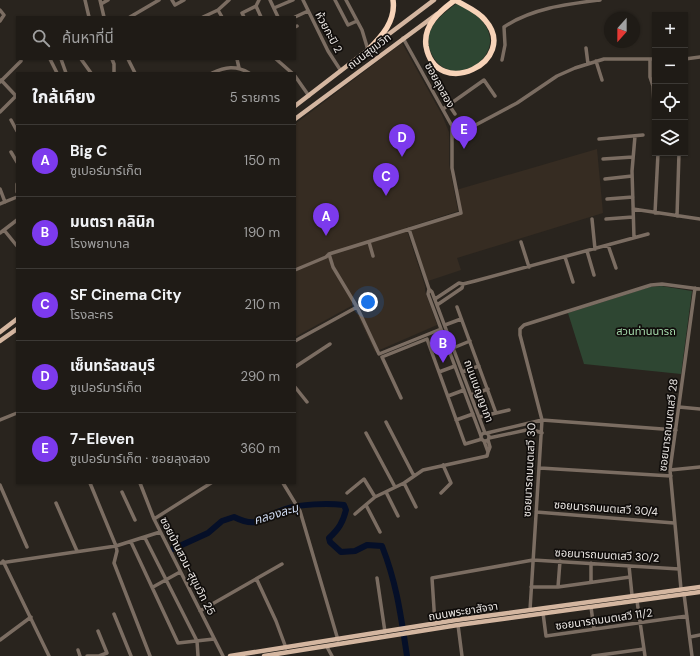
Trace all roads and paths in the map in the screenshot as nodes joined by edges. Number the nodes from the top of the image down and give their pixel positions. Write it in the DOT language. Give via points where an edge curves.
graph roads {
  1 [pos="85,0"];
  2 [pos="108,0"];
  3 [pos="159,0"];
  4 [pos="172,0"];
  5 [pos="184,0"];
  6 [pos="229,0"];
  7 [pos="259,0"];
  8 [pos="270,0"];
  9 [pos="293,0"];
  10 [pos="303,0"];
  11 [pos="335,0"];
  12 [pos="346,0"];
  13 [pos="394,0"];
  14 [pos="434,0"];
  15 [pos="455,0"];
  16 [pos="600,0"];
  17 [pos="101,2"];
  18 [pos="256,6"];
  19 [pos="274,8"];
  20 [pos="0,10"];
  21 [pos="218,10"];
  22 [pos="308,11"];
  23 [pos="440,11"];
  24 [pos="89,16"];
  25 [pos="104,16"];
  26 [pos="132,16"];
  27 [pos="205,16"];
  28 [pos="221,16"];
  29 [pos="244,16"];
  30 [pos="261,16"];
  31 [pos="278,16"];
  32 [pos="296,17"];
  33 [pos="0,21"];
  34 [pos="357,21"];
  35 [pos="403,38"];
  36 [pos="586,48"];
  37 [pos="368,50"];
  38 [pos="700,57"];
  39 [pos="688,59"];
  40 [pos="21,60"];
  41 [pos="50,60"];
  42 [pos="61,60"];
  43 [pos="81,60"];
  44 [pos="112,60"];
  45 [pos="128,60"];
  46 [pos="237,60"];
  47 [pos="277,60"];
  48 [pos="502,60"];
  49 [pos="652,60"];
  50 [pos="596,61"];
  51 [pos="588,64"];
  52 [pos="239,68"];
  53 [pos="341,71"];
  54 [pos="56,72"];
  55 [pos="66,72"];
  56 [pos="90,72"];
  57 [pos="114,72"];
  58 [pos="134,72"];
  59 [pos="215,72"];
  60 [pos="247,72"];
  61 [pos="291,72"];
  62 [pos="296,77"];
  63 [pos="0,80"];
  64 [pos="602,80"];
  65 [pos="653,84"];
  66 [pos="309,96"];
  67 [pos="495,96"];
  68 [pos="16,97"];
  69 [pos="296,105"];
  70 [pos="449,105"];
  71 [pos="442,109"];
  72 [pos="0,112"];
  73 [pos="455,114"];
  74 [pos="296,118"];
  75 [pos="11,120"];
  76 [pos="655,120"];
  77 [pos="16,129"];
  78 [pos="643,135"];
  79 [pos="635,136"];
  80 [pos="453,137"];
  81 [pos="599,140"];
  82 [pos="11,152"];
  83 [pos="633,156"];
  84 [pos="658,156"];
  85 [pos="679,156"];
  86 [pos="603,159"];
  87 [pos="16,160"];
  88 [pos="632,176"];
  89 [pos="605,179"];
  90 [pos="0,189"];
  91 [pos="16,197"];
  92 [pos="633,197"];
  93 [pos="607,199"];
  94 [pos="5,202"];
  95 [pos="0,204"];
  96 [pos="633,209"];
  97 [pos="655,213"];
  98 [pos="677,216"];
  99 [pos="633,217"];
  100 [pos="592,219"];
  101 [pos="700,219"];
  102 [pos="606,220"];
  103 [pos="16,221"];
  104 [pos="409,229"];
  105 [pos="4,230"];
  106 [pos="0,233"];
  107 [pos="648,234"];
  108 [pos="634,238"];
  109 [pos="369,242"];
  110 [pos="521,242"];
  111 [pos="16,245"];
  112 [pos="608,245"];
  113 [pos="595,249"];
  114 [pos="587,251"];
  115 [pos="329,254"];
  116 [pos="373,256"];
  117 [pos="565,257"];
  118 [pos="529,267"];
  119 [pos="616,268"];
  120 [pos="296,270"];
  121 [pos="594,275"];
  122 [pos="573,282"];
  123 [pos="463,284"];
  124 [pos="429,288"];
  125 [pos="695,288"];
  126 [pos="700,289"];
  127 [pos="435,299"];
  128 [pos="437,305"];
  129 [pos="357,307"];
  130 [pos="457,307"];
  131 [pos="462,319"];
  132 [pos="16,321"];
  133 [pos="445,325"];
  134 [pos="441,329"];
  135 [pos="16,330"];
  136 [pos="0,332"];
  137 [pos="448,334"];
  138 [pos="444,336"];
  139 [pos="296,340"];
  140 [pos="470,341"];
  141 [pos="0,342"];
  142 [pos="330,344"];
  143 [pos="453,348"];
  144 [pos="296,366"];
  145 [pos="455,366"];
  146 [pos="479,366"];
  147 [pos="439,372"];
  148 [pos="462,372"];
  149 [pos="466,381"];
  150 [pos="461,383"];
  151 [pos="296,388"];
  152 [pos="488,389"];
  153 [pos="464,390"];
  154 [pos="471,395"];
  155 [pos="448,396"];
  156 [pos="401,398"];
  157 [pos="308,402"];
  158 [pos="679,406"];
  159 [pos="700,409"];
  160 [pos="510,410"];
  161 [pos="16,413"];
  162 [pos="496,413"];
  163 [pos="473,414"];
  164 [pos="479,417"];
  165 [pos="0,420"];
  166 [pos="456,420"];
  167 [pos="542,420"];
  168 [pos="386,422"];
  169 [pos="515,426"];
  170 [pos="676,430"];
  171 [pos="516,431"];
  172 [pos="366,433"];
  173 [pos="486,433"];
  174 [pos="542,433"];
  175 [pos="485,439"];
  176 [pos="443,465"];
  177 [pos="700,467"];
  178 [pos="540,468"];
  179 [pos="670,470"];
  180 [pos="414,476"];
  181 [pos="671,476"];
  182 [pos="404,483"];
  183 [pos="90,484"];
  184 [pos="140,484"];
  185 [pos="209,484"];
  186 [pos="284,484"];
  187 [pos="0,485"];
  188 [pos="395,488"];
  189 [pos="122,492"];
  190 [pos="386,492"];
  191 [pos="347,493"];
  192 [pos="441,493"];
  193 [pos="374,497"];
  194 [pos="56,503"];
  195 [pos="366,505"];
  196 [pos="416,507"];
  197 [pos="536,512"];
  198 [pos="355,514"];
  199 [pos="398,516"];
  200 [pos="154,519"];
  201 [pos="135,520"];
  202 [pos="674,523"];
  203 [pos="160,532"];
  204 [pos="380,532"];
  205 [pos="145,538"];
  206 [pos="131,542"];
  207 [pos="116,546"];
  208 [pos="27,547"];
  209 [pos="77,551"];
  210 [pos="533,560"];
  211 [pos="560,561"];
  212 [pos="1,562"];
  213 [pos="591,563"];
  214 [pos="282,564"];
  215 [pos="629,566"];
  216 [pos="679,569"];
  217 [pos="180,572"];
  218 [pos="630,577"];
  219 [pos="377,578"];
  220 [pos="167,580"];
  221 [pos="256,580"];
  222 [pos="591,582"];
  223 [pos="153,587"];
  224 [pos="531,587"];
  225 [pos="558,587"];
  226 [pos="700,587"];
  227 [pos="690,588"];
  228 [pos="679,589"];
  229 [pos="700,592"];
  230 [pos="684,594"];
  231 [pos="690,594"];
  232 [pos="632,595"];
  233 [pos="678,595"];
  234 [pos="637,601"];
  235 [pos="591,607"];
  236 [pos="530,610"];
  237 [pos="200,611"];
  238 [pos="543,613"];
  239 [pos="114,614"];
  240 [pos="687,616"];
  241 [pos="31,617"];
  242 [pos="640,622"];
  243 [pos="435,624"];
  244 [pos="458,625"];
  245 [pos="594,629"];
  246 [pos="98,631"];
  247 [pos="407,631"];
  248 [pos="385,632"];
  249 [pos="398,632"];
  250 [pos="700,635"];
  251 [pos="690,637"];
  252 [pos="214,639"];
  253 [pos="0,640"];
  254 [pos="338,640"];
  255 [pos="197,641"];
  256 [pos="307,647"];
  257 [pos="327,647"];
  258 [pos="286,648"];
  259 [pos="644,649"];
  260 [pos="78,650"];
  261 [pos="601,655"];
  262 [pos="49,656"];
  263 [pos="80,656"];
  264 [pos="87,656"];
  265 [pos="99,656"];
  266 [pos="131,656"];
  267 [pos="150,656"];
  268 [pos="198,656"];
  269 [pos="223,656"];
  270 [pos="233,656"];
  271 [pos="264,656"];
  272 [pos="332,656"];
  273 [pos="462,656"];
  274 [pos="593,656"];
  275 [pos="645,656"];
  276 [pos="692,656"];
  1 -- 24 [label="street"];
  2 -- 17 [label="street"];
  3 -- 26 [label="street"];
  4 -- 5 [label="street" via="175,5"];
  6 -- 21 [label="street"];
  7 -- 18 [label="street"];
  8 -- 19 [label="street"];
  9 -- 19 [label="street"];
  10 -- 22 [label="street, ห้วยกะปิ 2"];
  11 -- 34 [label="street" via="348,25"];
  12 -- 34 [label="street"];
  13 -- 37 [label="highway" via="389,25"];
  14 -- 37 [label="main road, ถนนสุขุมวิท"];
  15 -- 23 [label="highway, ถนนสุขุมวิท"];
  15 -- 23 [label="highway" via="487,21 493,38 492,50 488,59 479,67 467,73 457,74 443,70 433,61 428,53 426,35 431,22"];
  16 -- 48 [label="street" via="553,7 512,22 504,27 505,45"];
  17 -- 25 [label="street"];
  18 -- 29 [label="street" via="242,13"];
  18 -- 30 [label="street"];
  19 -- 31 [label="street"];
  20 -- 33 [label="street" via="4,15"];
  21 -- 27 [label="street"];
  21 -- 28 [label="street"];
  22 -- 32 [label="street"];
  22 -- 53 [label="street, ห้วยกะปิ 2"];
  23 -- 35 [label="main road, ถนนสุขุมวิท"];
  34 -- 37 [label="street"];
  35 -- 71 [label="street, ซอยลุงสอง"];
  35 -- 74 [label="main road, ถนนสุขุมวิท"];
  36 -- 51 [label="street"];
  37 -- 53 [label="main road, ถนนสุขุมวิท"];
  38 -- 39 [label="street"];
  40 -- 63 [label="street"];
  41 -- 54 [label="street"];
  42 -- 55 [label="street"];
  43 -- 56 [label="street"];
  44 -- 57 [label="street"];
  45 -- 58 [label="street"];
  46 -- 52 [label="street"];
  47 -- 61 [label="street"];
  49 -- 50 [label="street"];
  50 -- 51 [label="street"];
  50 -- 64 [label="street"];
  51 -- 80 [label="street" via="557,76 517,103"];
  52 -- 59 [label="street" via="231,67"];
  52 -- 60 [label="street"];
  53 -- 66 [label="main road, ถนนสุขุมวิท"];
  62 -- 66 [label="street"];
  63 -- 68 [label="street"];
  65 -- 76 [label="street"];
  66 -- 69 [label="main road, ถนนสุขุมวิท"];
  67 -- 70 [label="street" via="484,80"];
  68 -- 72 [label="street"];
  70 -- 71 [label="street"];
  70 -- 73 [label="street"];
  71 -- 80 [label="street, ซอยลุงสอง" via="452,126"];
  75 -- 77 [label="street"];
  78 -- 79 [label="street"];
  79 -- 81 [label="street"];
  79 -- 83 [label="street"];
  80 -- 104 [label="street, ซอยลุงสอง" via="452,168 461,214"];
  82 -- 87 [label="street"];
  83 -- 86 [label="street"];
  83 -- 88 [label="street"];
  84 -- 97 [label="street"];
  85 -- 98 [label="street"];
  88 -- 89 [label="street"];
  88 -- 92 [label="street"];
  90 -- 94 [label="street"];
  91 -- 94 [label="street"];
  92 -- 93 [label="street"];
  92 -- 96 [label="street"];
  94 -- 95 [label="street"];
  96 -- 97 [label="street"];
  96 -- 99 [label="street"];
  97 -- 98 [label="street"];
  98 -- 101 [label="street"];
  99 -- 102 [label="street"];
  99 -- 108 [label="street"];
  100 -- 113 [label="street"];
  103 -- 105 [label="street"];
  104 -- 109 [label="street"];
  104 -- 124 [label="street, ถนนเบญญาภา"];
  105 -- 106 [label="street"];
  105 -- 111 [label="street"];
  107 -- 108 [label="street"];
  108 -- 112 [label="street"];
  109 -- 115 [label="street"];
  109 -- 116 [label="street"];
  110 -- 118 [label="street"];
  112 -- 113 [label="street"];
  112 -- 119 [label="street"];
  113 -- 114 [label="street"];
  114 -- 117 [label="street"];
  114 -- 121 [label="street"];
  115 -- 120 [label="street" via="326,258"];
  115 -- 129 [label="street" via="333,267"];
  117 -- 118 [label="street"];
  117 -- 122 [label="street"];
  118 -- 123 [label="street"];
  123 -- 127 [label="street" via="459,283"];
  123 -- 128 [label="street" via="462,288"];
  124 -- 127 [label="street, ถนนเบญญาภา"];
  124 -- 134 [label="street, ถนนเบญญาภา" via="428,294"];
  125 -- 126 [label="street, ซอยนารถมนตเสวี 30"];
  125 -- 158 [label="street, ซอยนารถมนตเสวี 28"];
  125 -- 167 [label="street, ซอยนารถมนตเสวี 30" via="651,285 524,325 520,329 520,335"];
  127 -- 128 [label="street, ถนนเบญญาภา"];
  128 -- 133 [label="street, ถนนเบญญาภา"];
  129 -- 134 [label="street" via="379,354"];
  129 -- 139 [label="street"];
  130 -- 131 [label="street"];
  131 -- 133 [label="street"];
  131 -- 140 [label="street"];
  132 -- 136 [label="main road"];
  133 -- 137 [label="street, ถนนเบญญาภา"];
  134 -- 138 [label="street, ถนนเบญญาภา"];
  135 -- 141 [label="main road"];
  137 -- 138 [label="street"];
  137 -- 143 [label="street, ถนนเบญญาภา"];
  138 -- 145 [label="street, ถนนเบญญาภา"];
  140 -- 143 [label="street"];
  140 -- 146 [label="street"];
  142 -- 144 [label="street"];
  143 -- 148 [label="street, ถนนเบญญาภา"];
  145 -- 147 [label="street"];
  145 -- 150 [label="street, ถนนเบญญาภา"];
  146 -- 148 [label="street"];
  146 -- 152 [label="street"];
  147 -- 155 [label="street"];
  147 -- 156 [label="street" via="427,339 382,356"];
  148 -- 149 [label="street, ถนนเบญญาภา"];
  149 -- 150 [label="street"];
  149 -- 154 [label="street, ถนนเบญญาภา"];
  150 -- 153 [label="street, ถนนเบญญาภา"];
  151 -- 157 [label="street"];
  152 -- 154 [label="street"];
  152 -- 162 [label="street"];
  153 -- 155 [label="street"];
  153 -- 163 [label="street, ถนนเบญญาภา"];
  154 -- 164 [label="street, ถนนเบญญาภา"];
  155 -- 166 [label="street"];
  158 -- 159 [label="street"];
  158 -- 170 [label="street, ซอยนารถมนตเสวี 28"];
  160 -- 162 [label="street"];
  161 -- 165 [label="street"];
  162 -- 164 [label="street"];
  163 -- 166 [label="street"];
  163 -- 175 [label="street, ถนนเบญญาภา"];
  164 -- 173 [label="street, ถนนเบญญาภา"];
  166 -- 175 [label="street" via="464,444"];
  167 -- 169 [label="street"];
  167 -- 170 [label="street"];
  167 -- 174 [label="street, ซอยนารถมนตเสวี 30"];
  168 -- 180 [label="street"];
  169 -- 171 [label="street"];
  169 -- 173 [label="street"];
  170 -- 179 [label="street, ซอยนารถมนตเสวี 28"];
  171 -- 174 [label="street" via="531,429"];
  171 -- 175 [label="street"];
  172 -- 188 [label="street"];
  173 -- 175 [label="street"];
  173 -- 175 [label="street, ถนนเบญญาภา"];
  174 -- 178 [label="street, ซอยนารถมนตเสวี 30"];
  175 -- 176 [label="street" via="490,447 487,456"];
  176 -- 180 [label="street" via="423,470"];
  176 -- 192 [label="street" via="451,483"];
  177 -- 179 [label="street"];
  178 -- 181 [label="street"];
  178 -- 197 [label="street, ซอยนารถมนตเสวี 30"];
  179 -- 181 [label="street, ซอยนารถมนตเสวี 28"];
  180 -- 182 [label="street"];
  181 -- 202 [label="street, ซอยนารถมนตเสวี 28"];
  182 -- 188 [label="street"];
  182 -- 196 [label="street"];
  183 -- 207 [label="street"];
  184 -- 200 [label="street, ซอยบ้านสวน-สุขุมวิท 25"];
  185 -- 200 [label="street"];
  186 -- 254 [label="street" via="300,511"];
  187 -- 208 [label="street"];
  188 -- 190 [label="street"];
  189 -- 201 [label="street"];
  190 -- 193 [label="street"];
  190 -- 199 [label="street"];
  191 -- 193 [label="street" via="364,479"];
  193 -- 195 [label="street"];
  194 -- 209 [label="street"];
  195 -- 198 [label="street"];
  195 -- 204 [label="street"];
  197 -- 202 [label="street, ซอยนารถมนตเสวี 30/4"];
  197 -- 210 [label="street, ซอยนารถมนตเสวี 30"];
  200 -- 203 [label="street, ซอยบ้านสวน-สุขุมวิท 25"];
  202 -- 216 [label="street, ซอยนารถมนตเสวี 28"];
  203 -- 205 [label="street"];
  203 -- 217 [label="street, ซอยบ้านสวน-สุขุมวิท 25"];
  205 -- 206 [label="street"];
  205 -- 220 [label="street"];
  206 -- 207 [label="street"];
  206 -- 223 [label="street"];
  207 -- 209 [label="street"];
  207 -- 267 [label="street" via="114,564"];
  209 -- 212 [label="street"];
  210 -- 211 [label="street, ซอยนารถมนตเสวี 30/2"];
  210 -- 224 [label="street, ซอยนารถมนตเสวี 30"];
  210 -- 243 [label="street, ซอยนารถมนตเสวี 30/2" via="432,578"];
  211 -- 213 [label="street, ซอยนารถมนตเสวี 30/2"];
  211 -- 225 [label="street"];
  212 -- 241 [label="street"];
  213 -- 215 [label="street, ซอยนารถมนตเสวี 30/2"];
  213 -- 222 [label="street"];
  214 -- 221 [label="street"];
  215 -- 216 [label="street, ซอยนารถมนตเสวี 30/2"];
  215 -- 218 [label="street"];
  216 -- 228 [label="street, ซอยนารถมนตเสวี 28"];
  217 -- 220 [label="street"];
  217 -- 237 [label="street, ซอยบ้านสวน-สุขุมวิท 25"];
  218 -- 222 [label="street"];
  218 -- 232 [label="street"];
  219 -- 248 [label="street"];
  220 -- 223 [label="street"];
  220 -- 255 [label="street"];
  221 -- 237 [label="street"];
  221 -- 258 [label="street"];
  222 -- 225 [label="street"];
  223 -- 255 [label="street" via="178,643"];
  224 -- 225 [label="street"];
  224 -- 236 [label="street, ซอยนารถมนตเสวี 30"];
  226 -- 227 [label="main road, ถนนพระยาสัจจา"];
  227 -- 228 [label="main road, ถนนพระยาสัจจา"];
  227 -- 231 [label="main road"];
  228 -- 232 [label="main road, ถนนพระยาสัจจา"];
  228 -- 233 [label="main road"];
  229 -- 231 [label="main road, ถนนพระยาสัจจา"];
  230 -- 231 [label="main road, ถนนพระยาสัจจา"];
  230 -- 233 [label="main road, ถนนพระยาสัจจา"];
  230 -- 240 [label="street"];
  232 -- 236 [label="main road, ถนนพระยาสัจจา"];
  233 -- 234 [label="main road, ถนนพระยาสัจจา"];
  234 -- 235 [label="main road, ถนนพระยาสัจจา"];
  234 -- 242 [label="street"];
  235 -- 238 [label="main road, ถนนพระยาสัจจา"];
  235 -- 245 [label="street"];
  236 -- 243 [label="main road, ถนนพระยาสัจจา"];
  237 -- 252 [label="street, ซอยบ้านสวน-สุขุมวิท 25"];
  238 -- 244 [label="main road, ถนนพระยาสัจจา"];
  238 -- 245 [label="street, ซอยนารถมนตเสวี 11/2" via="546,636"];
  239 -- 266 [label="street"];
  240 -- 242 [label="street, ซอยนารถมนตเสวี 11/2"];
  240 -- 251 [label="street"];
  241 -- 253 [label="street"];
  241 -- 262 [label="street"];
  242 -- 245 [label="street, ซอยนารถมนตเสวี 11/2"];
  242 -- 259 [label="street"];
  243 -- 247 [label="main road, ถนนพระยาสัจจา"];
  244 -- 247 [label="main road, ถนนพระยาสัจจา"];
  244 -- 273 [label="street"];
  246 -- 265 [label="street" via="107,653"];
  247 -- 249 [label="main road, ถนนพระยาสัจจา"];
  248 -- 249 [label="main road, ถนนพระยาสัจจา"];
  248 -- 254 [label="main road, ถนนพระยาสัจจา"];
  249 -- 257 [label="main road, ถนนพระยาสัจจา"];
  250 -- 251 [label="street"];
  251 -- 276 [label="street"];
  252 -- 255 [label="street"];
  252 -- 269 [label="street, ซอยบ้านสวน-สุขุมวิท 25"];
  254 -- 256 [label="main road, ถนนพระยาสัจจา"];
  255 -- 268 [label="street"];
  256 -- 257 [label="main road, ถนนพระยาสัจจา"];
  256 -- 258 [label="main road, ถนนพระยาสัจจา"];
  256 -- 271 [label="main road, ถนนพระยาสัจจา"];
  257 -- 272 [label="street"];
  258 -- 270 [label="main road, ถนนพระยาสัจจา"];
  259 -- 261 [label="street"];
  259 -- 275 [label="street"];
  260 -- 263 [label="street"];
  261 -- 274 [label="street"];
  264 -- 265 [label="street"];
}
